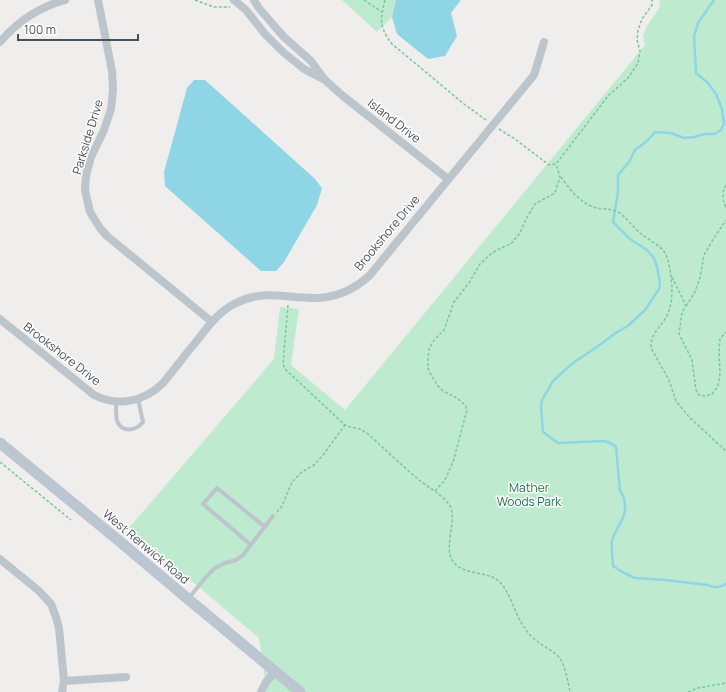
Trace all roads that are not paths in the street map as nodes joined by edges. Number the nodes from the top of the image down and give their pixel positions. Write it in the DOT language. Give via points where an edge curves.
graph roads {
  1 [pos="66,0"];
  2 [pos="98,0"];
  3 [pos="254,0"];
  4 [pos="233,3"];
  5 [pos="0,42"];
  6 [pos="544,42"];
  7 [pos="326,80"];
  8 [pos="448,179"];
  9 [pos="0,319"];
  10 [pos="212,322"];
  11 [pos="138,399"];
  12 [pos="116,401"];
  13 [pos="0,443"];
  14 [pos="273,516"];
  15 [pos="265,527"];
  16 [pos="251,545"];
  17 [pos="0,559"];
  18 [pos="188,599"];
  19 [pos="275,672"];
  20 [pos="126,677"];
  21 [pos="64,681"];
  22 [pos="62,692"];
  23 [pos="261,692"];
  24 [pos="300,692"];
  1 -- 5 [label="street" via="32,14 9,31"];
  2 -- 10 [label="street, Parkside Drive" via="112,71 113,90 111,109 86,176 85,190 90,212 107,236"];
  3 -- 7 [label="street, Island Drive" via="284,37 311,61"];
  4 -- 7 [label="street, Island Drive" via="246,10 283,52 304,69"];
  6 -- 8 [label="street, Brookshore Drive" via="534,75"];
  7 -- 8 [label="street, Island Drive"];
  8 -- 10 [label="street, Brookshore Drive" via="370,275 353,289 324,298 267,295 251,297 229,307"];
  9 -- 12 [label="street, Brookshore Drive" via="87,390 101,398"];
  10 -- 11 [label="street, Brookshore Drive" via="163,383 153,392"];
  11 -- 12 [label="street, Brookshore Drive"];
  11 -- 12 [label="lane" via="143,422 135,429 128,430 117,420"];
  13 -- 18 [label="street, West Renwick Road"];
  14 -- 15 [label="lane"];
  15 -- 16 [label="lane"];
  15 -- 16 [label="lane" via="217,488 203,504"];
  16 -- 18 [label="lane" via="236,560 215,568"];
  17 -- 21 [label="street" via="51,604 59,628"];
  18 -- 19 [label="street, West Renwick Road"];
  19 -- 23 [label="street"];
  19 -- 24 [label="street, West Renwick Road"];
  20 -- 21 [label="street"];
  21 -- 22 [label="street"];
}
